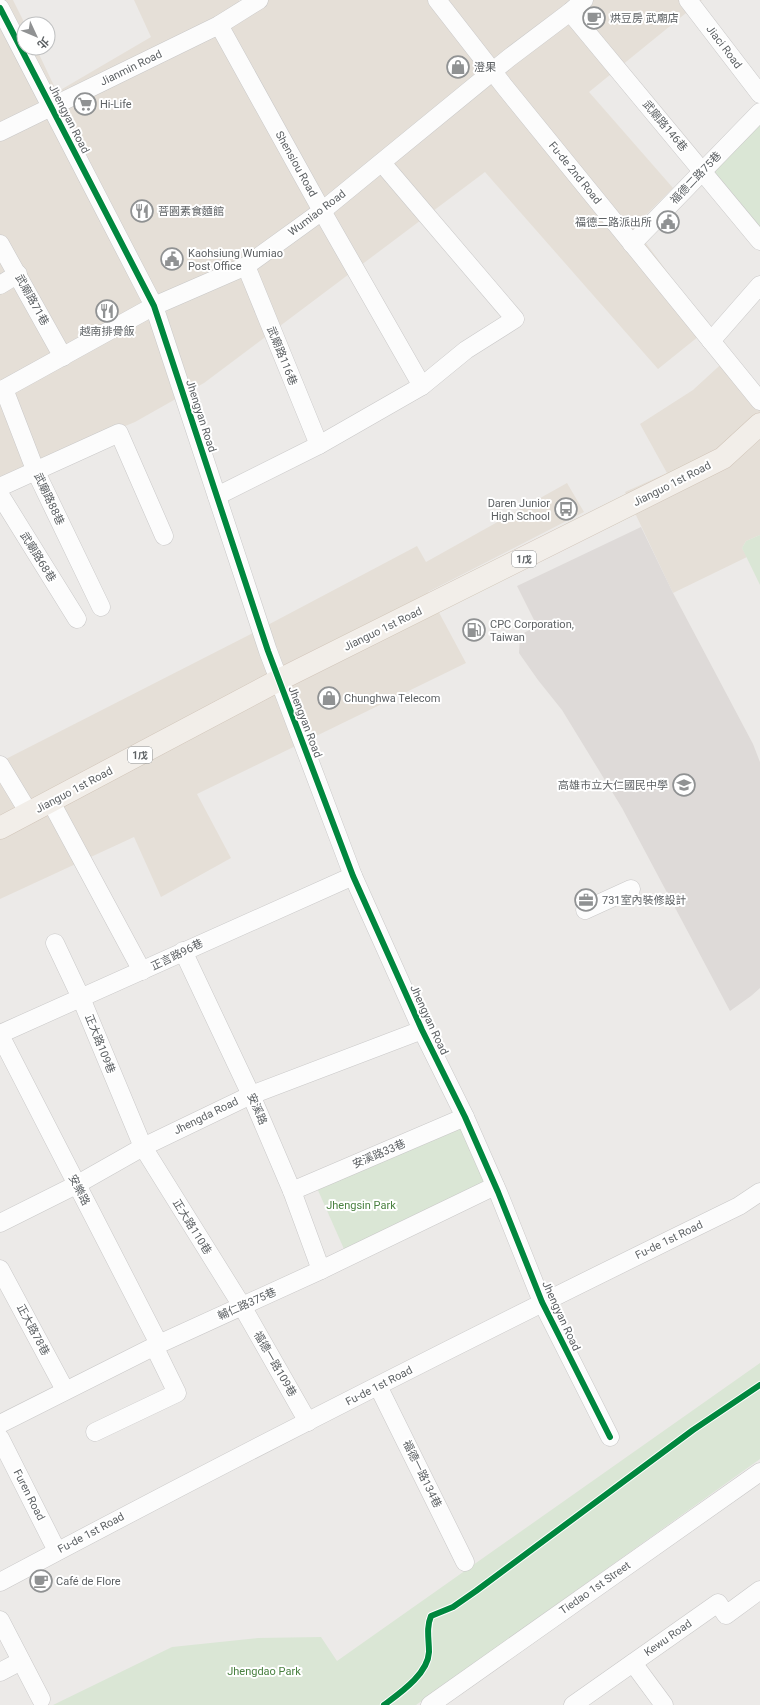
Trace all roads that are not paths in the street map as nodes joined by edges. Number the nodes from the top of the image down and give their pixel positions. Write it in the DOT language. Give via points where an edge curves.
graph roads {
  1 [pos="259,0"];
  2 [pos="437,0"];
  3 [pos="584,0"];
  4 [pos="688,0"];
  5 [pos="0,8"];
  6 [pos="570,12"];
  7 [pos="219,25"];
  8 [pos="492,72"];
  9 [pos="760,94"];
  10 [pos="51,106"];
  11 [pos="760,112"];
  12 [pos="0,132"];
  13 [pos="382,163"];
  14 [pos="703,171"];
  15 [pos="322,211"];
  16 [pos="760,241"];
  17 [pos="0,244"];
  18 [pos="632,244"];
  19 [pos="246,266"];
  20 [pos="18,274"];
  21 [pos="0,285"];
  22 [pos="760,285"];
  23 [pos="154,306"];
  24 [pos="711,341"];
  25 [pos="63,357"];
  26 [pos="422,386"];
  27 [pos="2,390"];
  28 [pos="760,401"];
  29 [pos="760,424"];
  30 [pos="319,445"];
  31 [pos="36,472"];
  32 [pos="0,487"];
  33 [pos="0,494"];
  34 [pos="217,496"];
  35 [pos="164,536"];
  36 [pos="101,607"];
  37 [pos="77,619"];
  38 [pos="279,680"];
  39 [pos="0,765"];
  40 [pos="51,802"];
  41 [pos="29,813"];
  42 [pos="0,828"];
  43 [pos="353,876"];
  44 [pos="631,889"];
  45 [pos="585,910"];
  46 [pos="55,943"];
  47 [pos="183,951"];
  48 [pos="142,972"];
  49 [pos="82,998"];
  50 [pos="422,1030"];
  51 [pos="0,1034"];
  52 [pos="251,1095"];
  53 [pos="465,1117"];
  54 [pos="143,1147"];
  55 [pos="76,1185"];
  56 [pos="495,1186"];
  57 [pos="292,1191"];
  58 [pos="760,1192"];
  59 [pos="0,1223"];
  60 [pos="0,1269"];
  61 [pos="322,1270"];
  62 [pos="542,1302"];
  63 [pos="242,1306"];
  64 [pos="157,1346"];
  65 [pos="378,1386"];
  66 [pos="65,1390"];
  67 [pos="308,1422"];
  68 [pos="0,1424"];
  69 [pos="95,1432"];
  70 [pos="610,1437"];
  71 [pos="0,1438"];
  72 [pos="760,1472"];
  73 [pos="57,1551"];
  74 [pos="465,1562"];
  75 [pos="0,1582"];
  76 [pos="760,1590"];
  77 [pos="0,1620"];
  78 [pos="21,1661"];
  79 [pos="633,1663"];
  80 [pos="0,1672"];
  81 [pos="41,1699"];
  82 [pos="430,1705"];
  83 [pos="573,1705"];
  84 [pos="664,1705"];
  1 -- 7 [label="street, Jianmin Road"];
  2 -- 8 [label="street, Fu-de 2nd Road"];
  3 -- 6 [label="street, Wumiao Road"];
  4 -- 9 [label="street, Jiaci Road"];
  5 -- 10 [label="street, Jhengyan Road"];
  6 -- 8 [label="street, Wumiao Road"];
  6 -- 14 [label="street, 武廟路146巷"];
  7 -- 10 [label="street, Jianmin Road"];
  7 -- 15 [label="street, Shensiou Road"];
  8 -- 13 [label="street, Wumiao Road"];
  8 -- 18 [label="street, Fu-de 2nd Road"];
  10 -- 12 [label="street, Jianmin Road"];
  10 -- 23 [label="street, Jhengyan Road"];
  11 -- 14 [label="street, 福德二路75巷"];
  13 -- 15 [label="street, Wumiao Road"];
  13 -- 26 [label="street" via="515,319 466,350"];
  14 -- 16 [label="street, 武廟路146巷"];
  14 -- 18 [label="street, 福德二路75巷"];
  15 -- 19 [label="street, Wumiao Road"];
  15 -- 26 [label="street, Shensiou Road"];
  17 -- 20 [label="street, 武廟路71巷"];
  18 -- 24 [label="street, Fu-de 2nd Road"];
  19 -- 23 [label="street, Wumiao Road"];
  19 -- 30 [label="street, 武廟路116巷"];
  20 -- 21 [label="street"];
  20 -- 25 [label="street, 武廟路71巷"];
  22 -- 24 [label="street"];
  23 -- 25 [label="street, Wumiao Road"];
  23 -- 34 [label="street, Jhengyan Road"];
  24 -- 28 [label="street, Fu-de 2nd Road"];
  25 -- 27 [label="street, Wumiao Road"];
  26 -- 30 [label="street"];
  27 -- 31 [label="street, 武廟路88巷"];
  29 -- 38 [label="main road, Jianguo 1st Road / 1戊" via="723,458"];
  30 -- 34 [label="street"];
  31 -- 32 [label="street"];
  31 -- 35 [label="street" via="119,433"];
  31 -- 36 [label="street, 武廟路88巷"];
  33 -- 37 [label="street, 武廟路68巷"];
  34 -- 38 [label="street, Jhengyan Road"];
  38 -- 40 [label="main road, Jianguo 1st Road / 1戊"];
  38 -- 43 [label="street, Jhengyan Road"];
  39 -- 41 [label="street"];
  40 -- 41 [label="main road, Jianguo 1st Road / 1戊"];
  40 -- 48 [label="street"];
  41 -- 42 [label="main road, Jianguo 1st Road / 1戊"];
  43 -- 47 [label="street, 正言路96巷"];
  43 -- 50 [label="street, Jhengyan Road"];
  44 -- 45 [label="street"];
  46 -- 49 [label="street, 正大路109巷"];
  47 -- 48 [label="street, 正言路96巷"];
  47 -- 52 [label="street, 安溪路"];
  48 -- 49 [label="street, 正言路96巷"];
  49 -- 51 [label="street, 正言路96巷"];
  49 -- 54 [label="street, 正大路109巷"];
  50 -- 52 [label="street, Jhengda Road"];
  50 -- 53 [label="street, Jhengyan Road"];
  51 -- 55 [label="street, 安樂路"];
  52 -- 54 [label="street, Jhengda Road"];
  52 -- 57 [label="street, 安溪路"];
  53 -- 56 [label="street, Jhengyan Road"];
  53 -- 57 [label="street, 安溪路33巷"];
  54 -- 55 [label="street, Jhengda Road"];
  54 -- 63 [label="street, 正大路110巷"];
  55 -- 59 [label="street, Jhengda Road"];
  55 -- 64 [label="street, 安樂路"];
  56 -- 61 [label="street, 輔仁路375巷"];
  56 -- 62 [label="street, Jhengyan Road"];
  57 -- 61 [label="street, 安溪路"];
  58 -- 62 [label="street, Fu-de 1st Road" via="739,1206"];
  60 -- 66 [label="street, 正大路78巷"];
  61 -- 63 [label="street, 輔仁路375巷"];
  62 -- 65 [label="street, Fu-de 1st Road"];
  62 -- 70 [label="street, Jhengyan Road"];
  63 -- 64 [label="street, 輔仁路375巷"];
  63 -- 67 [label="street, 福德一路109巷"];
  64 -- 66 [label="street, 輔仁路375巷"];
  64 -- 69 [label="street, 安樂路" via="177,1393"];
  65 -- 67 [label="street, Fu-de 1st Road"];
  65 -- 74 [label="street, 福德一路134巷"];
  66 -- 68 [label="street, 輔仁路375巷"];
  67 -- 73 [label="street, Fu-de 1st Road"];
  71 -- 73 [label="street, Furen Road"];
  72 -- 82 [label="street, Tiedao 1st Street"];
  73 -- 75 [label="street, Fu-de 1st Road"];
  76 -- 79 [label="street, Kewu Road" via="726,1615 718,1604"];
  77 -- 78 [label="street"];
  78 -- 80 [label="street"];
  78 -- 81 [label="street"];
  79 -- 83 [label="street, Kewu Road"];
  79 -- 84 [label="street"];
}
